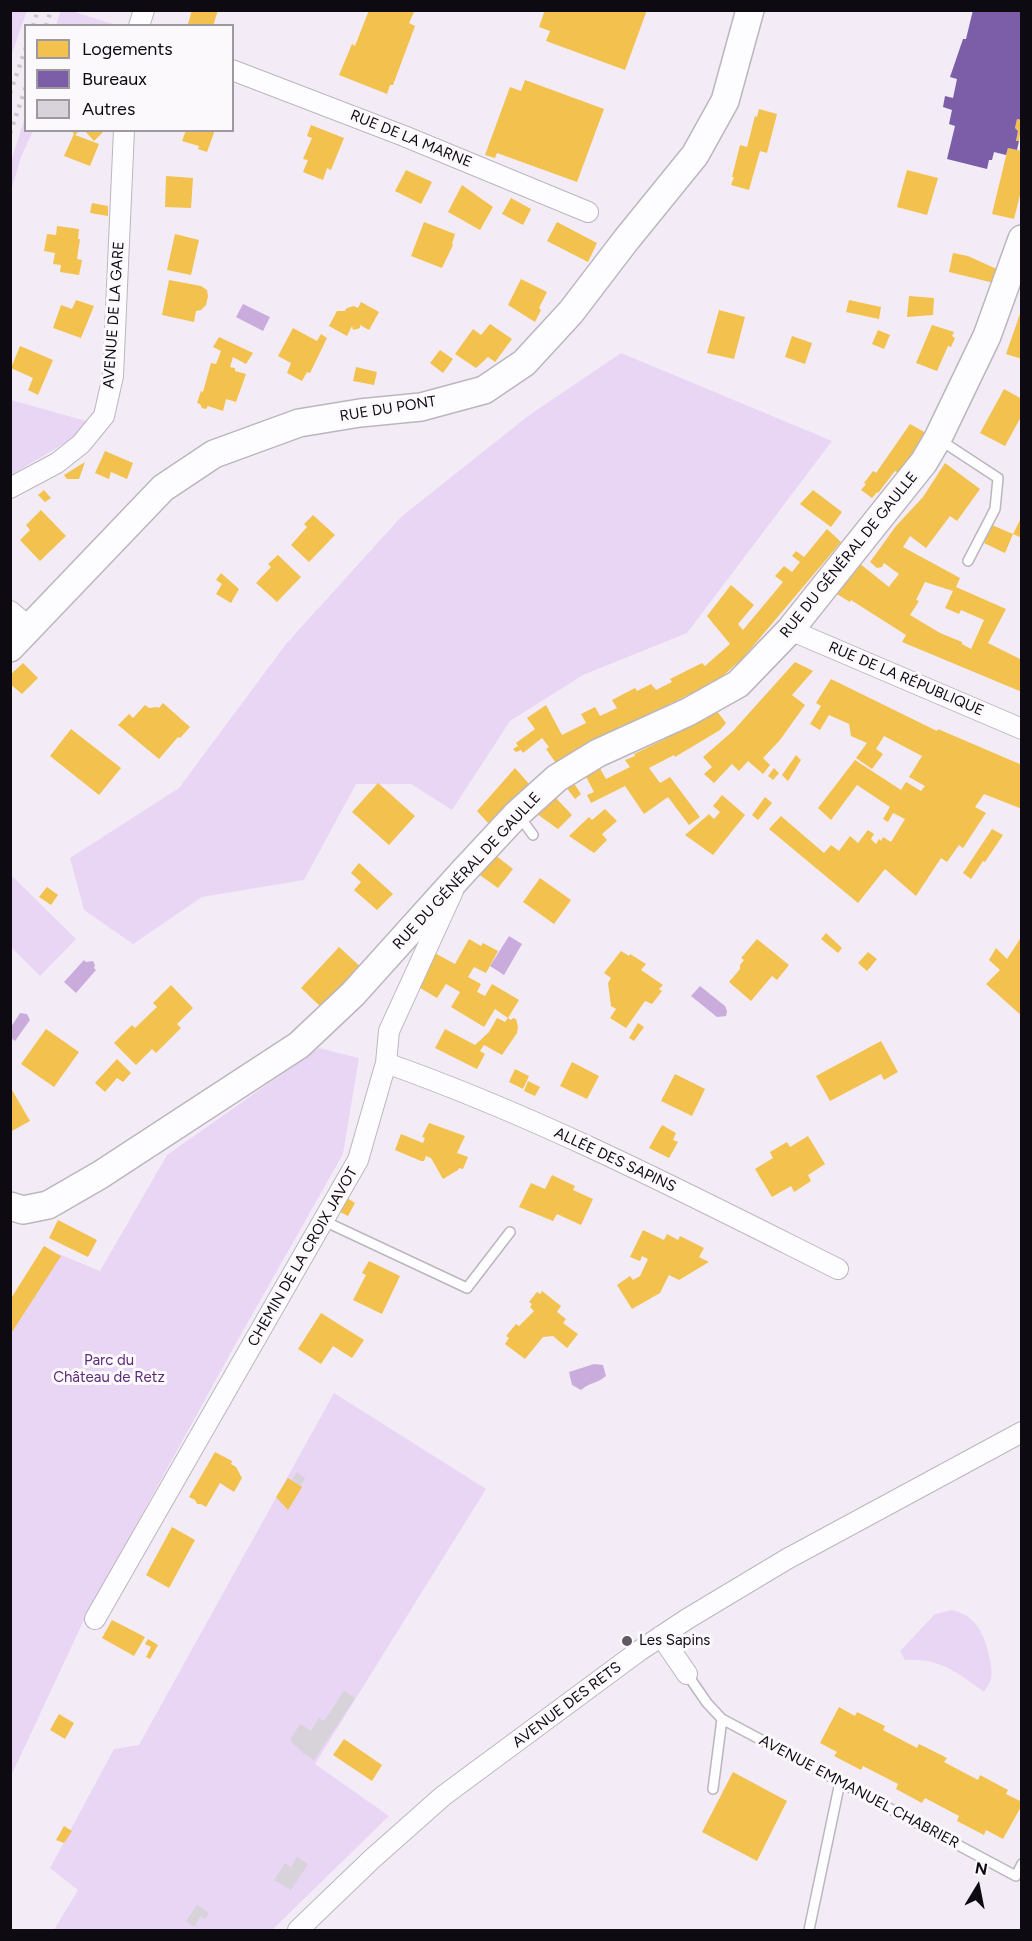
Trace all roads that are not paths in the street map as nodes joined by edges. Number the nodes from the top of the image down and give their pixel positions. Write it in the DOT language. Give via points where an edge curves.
graph roads {
  1 [pos="750,10"];
  2 [pos="234,71"];
  3 [pos="124,132"];
  4 [pos="588,213"];
  5 [pos="1022,239"];
  6 [pos="938,438"];
  7 [pos="10,488"];
  8 [pos="968,561"];
  9 [pos="20,619"];
  10 [pos="790,630"];
  11 [pos="10,648"];
  12 [pos="1022,729"];
  13 [pos="462,873"];
  14 [pos="386,1063"];
  15 [pos="10,1206"];
  16 [pos="324,1221"];
  17 [pos="510,1232"];
  18 [pos="838,1269"];
  19 [pos="1022,1432"];
  20 [pos="94,1619"];
  21 [pos="661,1636"];
  22 [pos="687,1674"];
  23 [pos="722,1719"];
  24 [pos="840,1782"];
  25 [pos="712,1789"];
  26 [pos="1022,1864"];
  27 [pos="298,1930"];
  28 [pos="809,1930"];
  1 -- 9 [label="street, RUE DU PONT" via="726,101 695,155 571,312 524,363 484,390 421,407 299,423 214,453 163,488"];
  2 -- 4 [label="street, RUE DE LA MARNE"];
  3 -- 7 [label="street, AVENUE DE LA GARE" via="113,376 104,416 81,444 57,463"];
  5 -- 6 [label="street, RUE DU GÉNÉRAL DE GAULLE" via="987,336"];
  6 -- 8 [label="lane" via="998,478 995,509"];
  6 -- 10 [label="street, RUE DU GÉNÉRAL DE GAULLE" via="924,462"];
  9 -- 11 [label="street, RUE DU PONT"];
  10 -- 12 [label="street, RUE DE LA RÉPUBLIQUE"];
  10 -- 13 [label="street, RUE DU GÉNÉRAL DE GAULLE" via="738,684 688,712 598,753 557,778 525,825"];
  13 -- 14 [label="street, CHEMIN DE LA CROIX JAVOT" via="389,1031"];
  13 -- 15 [label="street, RUE DU GÉNÉRAL DE GAULLE" via="353,994 299,1045 48,1205 23,1210"];
  14 -- 16 [label="street, CHEMIN DE LA CROIX JAVOT" via="358,1161"];
  14 -- 18 [label="street, ALLÉE DES SAPINS" via="539,1124"];
  16 -- 17 [label="lane" via="467,1288"];
  16 -- 20 [label="street, CHEMIN DE LA CROIX JAVOT"];
  19 -- 21 [label="street, AVENUE DES RETS" via="787,1559"];
  21 -- 22 [label="street, AVENUE EMMANUEL CHABRIER"];
  21 -- 27 [label="street, AVENUE DES RETS" via="443,1796"];
  22 -- 23 [label="lane, AVENUE EMMANUEL CHABRIER"];
  23 -- 24 [label="lane, AVENUE EMMANUEL CHABRIER"];
  23 -- 25 [label="lane"];
  24 -- 26 [label="lane, AVENUE EMMANUEL CHABRIER" via="1016,1876"];
  24 -- 28 [label="lane"];
}
